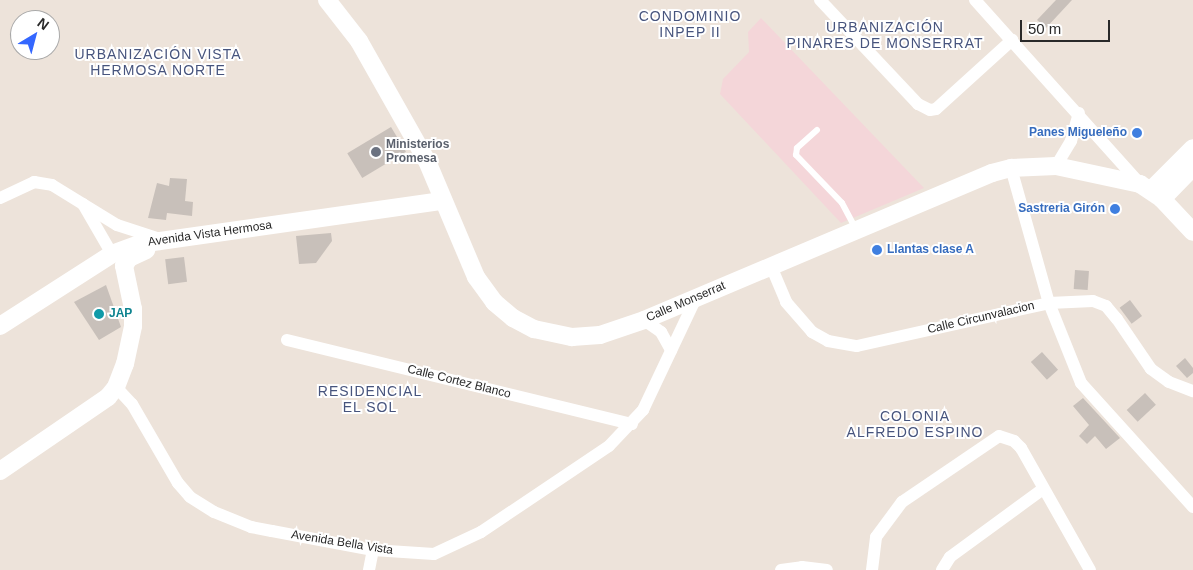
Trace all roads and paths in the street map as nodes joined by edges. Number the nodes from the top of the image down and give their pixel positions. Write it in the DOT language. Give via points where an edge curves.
graph roads {
  1 [pos="327,0"];
  2 [pos="820,0"];
  3 [pos="975,0"];
  4 [pos="1012,40"];
  5 [pos="1079,112"];
  6 [pos="817,130"];
  7 [pos="1193,148"];
  8 [pos="1056,166"];
  9 [pos="1193,167"];
  10 [pos="1011,168"];
  11 [pos="1151,191"];
  12 [pos="0,198"];
  13 [pos="442,201"];
  14 [pos="82,202"];
  15 [pos="857,230"];
  16 [pos="1193,232"];
  17 [pos="167,241"];
  18 [pos="112,254"];
  19 [pos="771,266"];
  20 [pos="123,273"];
  21 [pos="72,280"];
  22 [pos="695,300"];
  23 [pos="1048,303"];
  24 [pos="644,320"];
  25 [pos="0,326"];
  26 [pos="287,340"];
  27 [pos="671,350"];
  28 [pos="116,387"];
  29 [pos="1193,392"];
  30 [pos="632,424"];
  31 [pos="0,471"];
  32 [pos="1043,489"];
  33 [pos="1193,507"];
  34 [pos="373,550"];
  35 [pos="369,570"];
  36 [pos="782,570"];
  37 [pos="826,570"];
  38 [pos="872,570"];
  39 [pos="942,570"];
  40 [pos="1090,570"];
  1 -- 13 [label="street, Calle Monserrat" via="359,42 402,116 427,161"];
  2 -- 4 [label="street" via="918,104 930,110 936,109"];
  3 -- 4 [label="street"];
  4 -- 5 [label="street"];
  5 -- 8 [label="street" via="1071,141"];
  5 -- 11 [label="street"];
  6 -- 15 [label="lane" via="797,148 796,155 842,203"];
  7 -- 11 [label="street"];
  8 -- 10 [label="street, Calle Monserrat"];
  8 -- 11 [label="street, Calle Monserrat"];
  9 -- 11 [label="street"];
  10 -- 15 [label="street, Calle Monserrat"];
  10 -- 23 [label="street"];
  11 -- 16 [label="street"];
  12 -- 14 [label="street" via="40,182 60,187"];
  13 -- 17 [label="street, Avenida Vista Hermosa"];
  13 -- 24 [label="street, Calle Monserrat" via="476,277 494,302 513,318 534,330 572,337 600,335"];
  14 -- 17 [label="street" via="117,225"];
  14 -- 18 [label="street"];
  15 -- 19 [label="street, Calle Monserrat"];
  17 -- 18 [label="street, Avenida Vista Hermosa" via="139,244"];
  17 -- 20 [label="street" via="129,258"];
  18 -- 21 [label="street, Avenida Vista Hermosa"];
  19 -- 22 [label="street, Calle Monserrat"];
  19 -- 23 [label="street, Calle Circunvalacion" via="786,302 812,332 828,341 857,346"];
  20 -- 21 [label="street" via="107,266"];
  20 -- 28 [label="street" via="133,309 133,326 126,364"];
  21 -- 25 [label="street, Avenida Vista Hermosa"];
  22 -- 24 [label="street, Calle Monserrat"];
  22 -- 27 [label="street, Avenida Bella Vista"];
  23 -- 29 [label="street, Calle Circunvalacion" via="1093,301 1106,306 1151,368 1169,382"];
  23 -- 33 [label="street" via="1081,383"];
  24 -- 27 [label="street" via="661,332"];
  26 -- 30 [label="street, Calle Cortez Blanco"];
  27 -- 30 [label="street, Avenida Bella Vista" via="644,410"];
  28 -- 31 [label="street" via="108,397"];
  28 -- 34 [label="street, Avenida Bella Vista" via="132,404 171,474 200,504 251,527"];
  30 -- 34 [label="street, Avenida Bella Vista" via="609,446 481,532 434,554"];
  32 -- 38 [label="street" via="1021,448 1014,441 999,436 902,502 876,536"];
  32 -- 39 [label="street" via="950,557"];
  32 -- 40 [label="street"];
  34 -- 35 [label="street"];
  36 -- 37 [label="street" via="802,567"];
}
